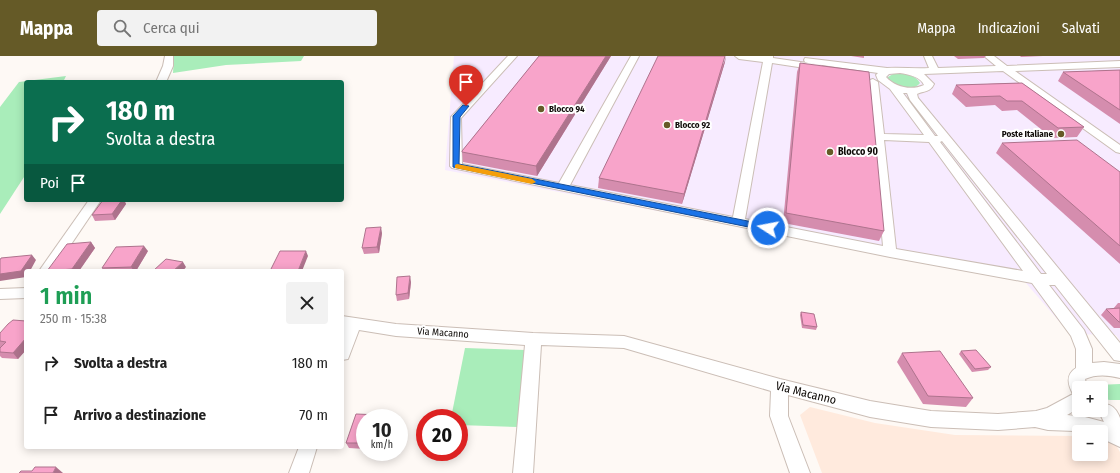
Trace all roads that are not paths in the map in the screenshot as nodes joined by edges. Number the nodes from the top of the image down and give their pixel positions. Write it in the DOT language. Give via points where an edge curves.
graph roads {
  1 [pos="169,56"];
  2 [pos="513,56"];
  3 [pos="635,56"];
  4 [pos="739,56"];
  5 [pos="870,56"];
  6 [pos="988,56"];
  7 [pos="1102,56"];
  8 [pos="771,57"];
  9 [pos="931,63"];
  10 [pos="1119,66"];
  11 [pos="871,68"];
  12 [pos="1009,71"];
  13 [pos="908,72"];
  14 [pos="880,77"];
  15 [pos="162,80"];
  16 [pos="927,80"];
  17 [pos="894,88"];
  18 [pos="914,91"];
  19 [pos="878,137"];
  20 [pos="932,139"];
  21 [pos="946,139"];
  22 [pos="1120,150"];
  23 [pos="562,188"];
  24 [pos="94,202"];
  25 [pos="738,222"];
  26 [pos="890,252"];
  27 [pos="47,269"];
  28 [pos="1038,279"];
  29 [pos="1060,280"];
  30 [pos="24,293"];
  31 [pos="0,294"];
  32 [pos="347,323"];
  33 [pos="533,339"];
  34 [pos="344,342"];
  35 [pos="1118,351"];
  36 [pos="1084,370"];
  37 [pos="1120,371"];
  38 [pos="1076,381"];
  39 [pos="780,386"];
  40 [pos="1072,402"];
  41 [pos="1109,412"];
  42 [pos="1036,419"];
  43 [pos="1120,433"];
  44 [pos="1120,440"];
  45 [pos="307,449"];
  46 [pos="299,473"];
  47 [pos="523,473"];
  48 [pos="800,473"];
  1 -- 15 [label="street"];
  2 -- 23 [label="street" via="456,116 456,166"];
  3 -- 23 [label="street"];
  4 -- 8 [label="street"];
  5 -- 11 [label="street"];
  6 -- 12 [label="street"];
  7 -- 10 [label="street"];
  8 -- 11 [label="street"];
  8 -- 14 [label="street"];
  8 -- 25 [label="street"];
  9 -- 12 [label="street" via="946,70"];
  9 -- 13 [label="street"];
  10 -- 12 [label="street"];
  11 -- 14 [label="street"];
  12 -- 16 [label="street"];
  12 -- 22 [label="street"];
  13 -- 14 [label="street"];
  13 -- 16 [label="street"];
  14 -- 17 [label="street"];
  14 -- 19 [label="street"];
  16 -- 18 [label="street" via="928,87"];
  17 -- 18 [label="street"];
  17 -- 20 [label="street"];
  18 -- 21 [label="street" via="913,98"];
  19 -- 20 [label="street"];
  19 -- 26 [label="street"];
  20 -- 21 [label="street"];
  20 -- 28 [label="street"];
  21 -- 29 [label="street"];
  23 -- 25 [label="street"];
  24 -- 27 [label="street"];
  25 -- 26 [label="street"];
  26 -- 28 [label="street"];
  28 -- 29 [label="street"];
  28 -- 36 [label="street" via="1078,334 1084,349"];
  29 -- 35 [label="street"];
  30 -- 31 [label="street"];
  32 -- 33 [label="street, Via Macanno" via="396,330"];
  32 -- 34 [label="street, Via Macanno"];
  33 -- 39 [label="street, Via Macanno" via="624,342"];
  33 -- 47 [label="street"];
  36 -- 37 [label="street"];
  36 -- 38 [label="street" via="1077,376"];
  39 -- 42 [label="street, Via Macanno" via="870,408 932,419 998,422"];
  39 -- 48 [label="street" via="779,416"];
  40 -- 42 [label="street, Via Macanno" via="1051,415"];
  41 -- 43 [label="street"];
  42 -- 44 [label="street" via="1047,423 1088,425"];
  45 -- 46 [label="street"];
}
